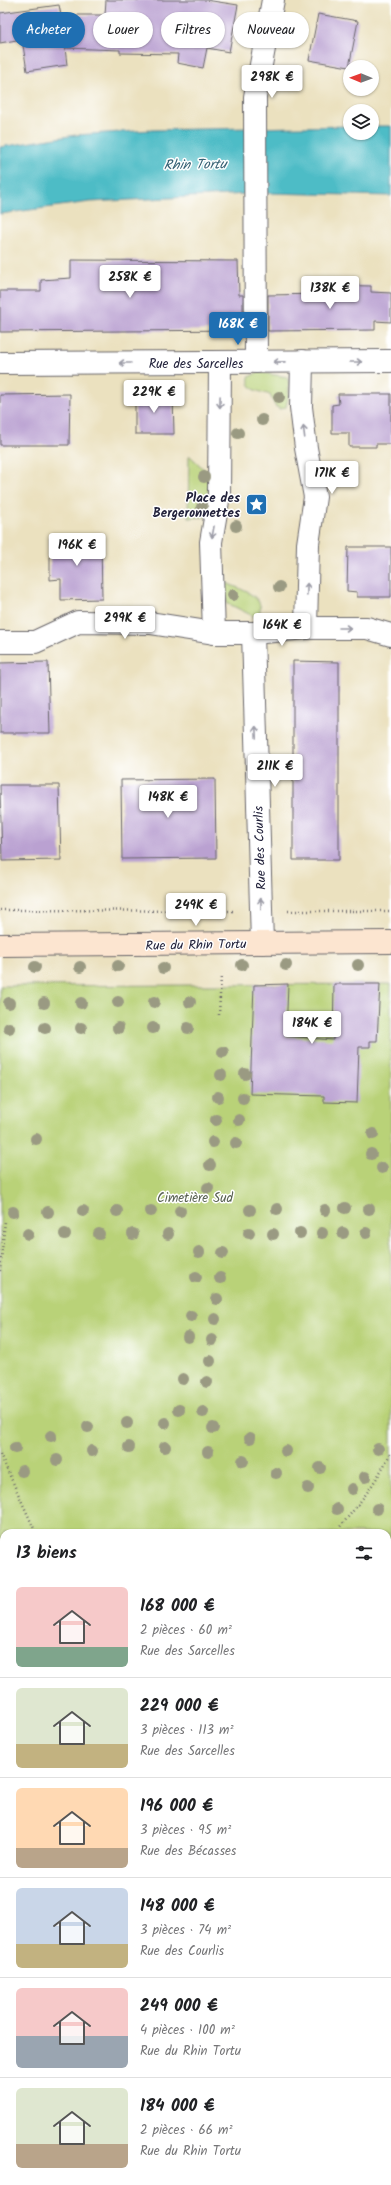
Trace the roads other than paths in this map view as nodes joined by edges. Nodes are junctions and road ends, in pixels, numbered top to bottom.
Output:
1 (273, 0) edge
2 (391, 361) edge
3 (256, 362) junction
4 (302, 362) junction
5 (0, 363) edge
6 (220, 363) junction
7 (306, 628) junction
8 (214, 633) junction
9 (253, 633) junction
10 (391, 635) edge
11 (0, 642) edge
12 (391, 942) edge
13 (262, 943) junction
14 (0, 945) edge

1 - 3 street
4 -> 2 street, Rue des Sarcelles
4 -> 3 street, Rue des Sarcelles
3 - 6 street, Rue des Sarcelles
7 -> 4 street
6 -> 5 street, Rue des Sarcelles
6 -> 8 street
7 - 9 street
7 -> 10 street
8 - 9 street
8 - 11 street
13 -> 9 street, Rue des Courlis
12 - 13 street, Rue du Rhin Tortu
13 - 14 street, Rue du Rhin Tortu

